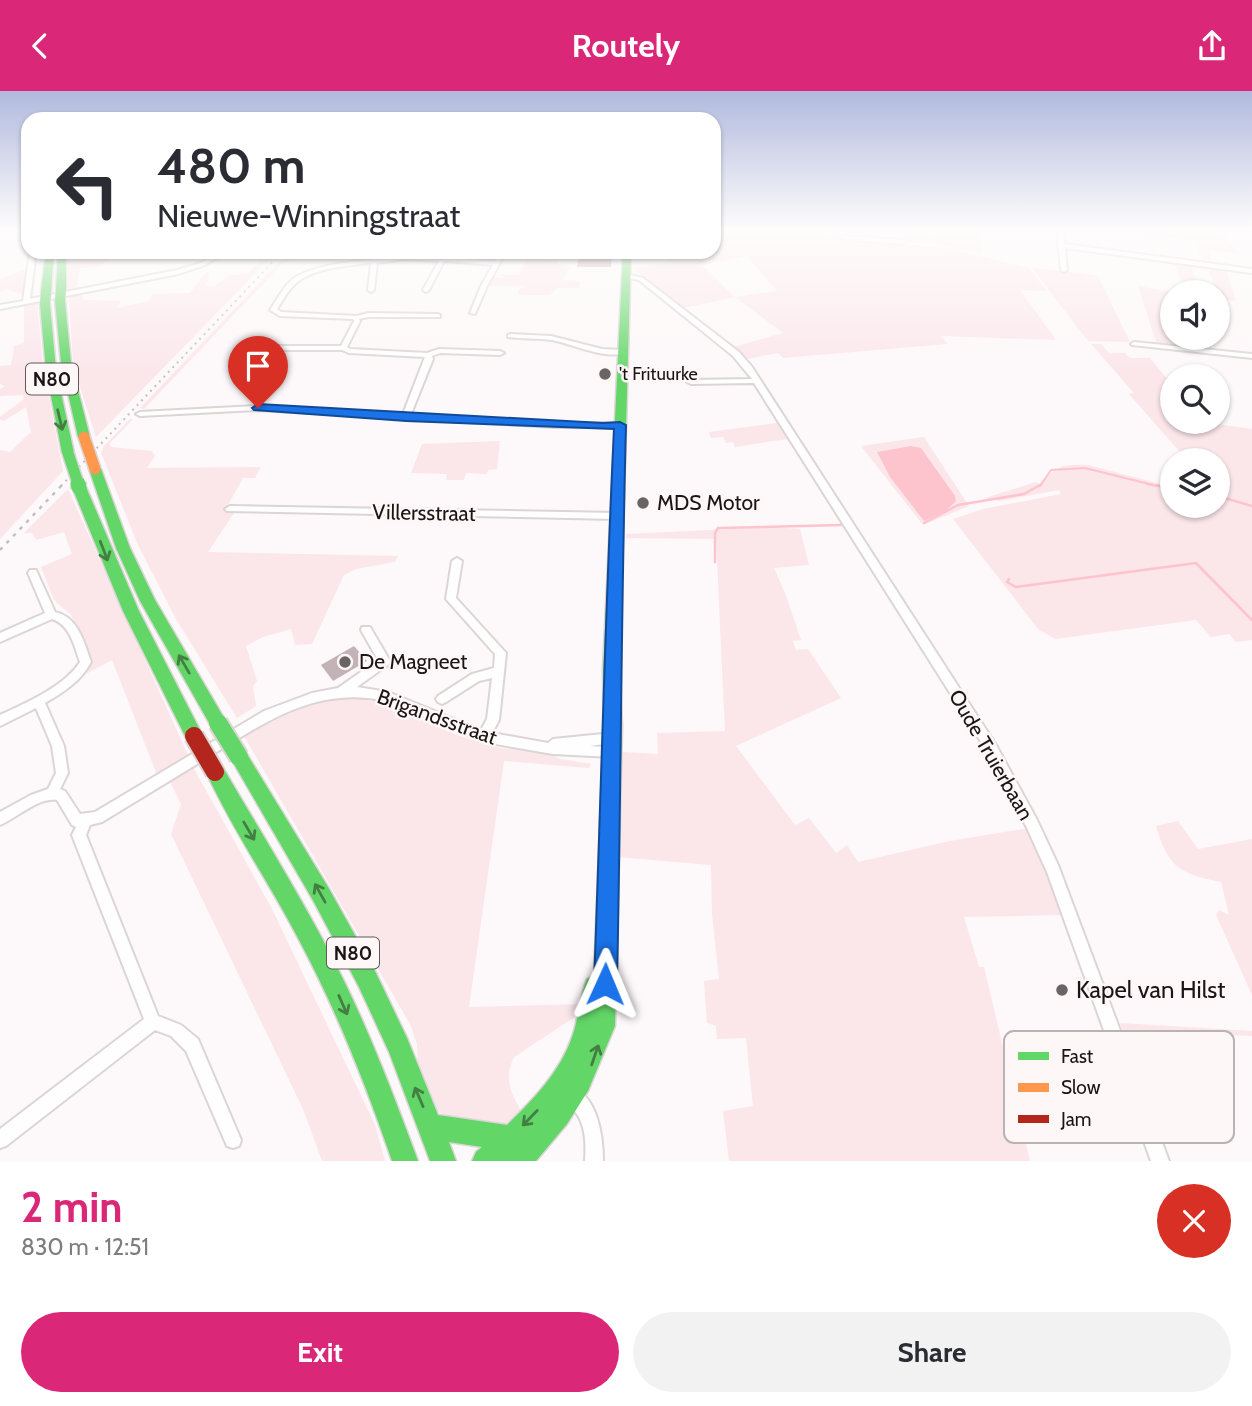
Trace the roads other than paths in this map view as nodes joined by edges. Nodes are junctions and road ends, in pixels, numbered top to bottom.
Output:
1 (28, 280) edge
2 (52, 280) edge
3 (56, 280) edge
4 (138, 280) edge
5 (297, 280) edge
6 (371, 280) edge
7 (429, 280) edge
8 (489, 280) edge
9 (626, 280) edge
10 (642, 280) edge
11 (435, 289) dead end
12 (370, 291) dead end
13 (53, 296) junction
14 (26, 302) junction
15 (0, 307) edge
16 (473, 313) dead end
17 (438, 316) dead end
18 (356, 318) junction
19 (510, 336) dead end
20 (1134, 344) dead end
21 (244, 348) dead end
22 (343, 348) junction
23 (623, 352) junction
24 (500, 353) dead end
25 (428, 355) junction
26 (1252, 356) edge
27 (757, 381) junction
28 (691, 382) dead end
29 (141, 414) dead end
30 (406, 417) junction
31 (620, 429) junction
32 (230, 509) dead end
33 (617, 516) junction
34 (457, 561) dead end
35 (33, 573) dead end
36 (51, 615) junction
37 (366, 629) dead end
38 (0, 638) edge
39 (498, 672) junction
40 (341, 692) junction
41 (442, 699) dead end
42 (39, 702) junction
43 (0, 721) edge
44 (484, 737) junction
45 (608, 745) junction
46 (52, 793) junction
47 (0, 819) edge
48 (85, 821) junction
49 (153, 1022) junction
50 (1112, 1031) edge
51 (562, 1084) junction
52 (575, 1097) junction
53 (431, 1127) junction
54 (511, 1138) junction
55 (233, 1139) dead end
56 (0, 1140) edge
57 (398, 1140) junction
58 (1153, 1143) edge
59 (394, 1161) edge
60 (405, 1161) edge
61 (443, 1161) edge
62 (485, 1161) edge
63 (518, 1161) edge
64 (594, 1161) edge
65 (1160, 1161) edge

1 - 14 street
2 - 13 main road, N80
3 - 13 main road, N80
4 - 14 street
5 - 18 street
6 - 12 street
7 - 11 street
8 - 16 street
9 - 23 main road
10 - 27 street, Oude Truierbaan
53 -> 13 main road, N80, bridge
13 -> 57 main road, N80, bridge
14 - 15 street
17 - 18 street
18 - 22 street
19 - 23 street
20 - 26 street
21 - 22 street
22 - 25 street
23 - 31 main road
24 - 25 street
25 - 30 street
27 - 28 street
27 - 50 street, Oude Truierbaan
29 - 30 street
30 - 31 street
31 - 33 main road
32 - 33 street, Villersstraat
33 - 45 main road
34 - 39 street
35 - 36 street
36 - 38 street
36 - 42 street
37 - 40 street, Brigandsstraat
39 - 41 street
39 - 44 street
40 - 44 street, Brigandsstraat
40 - 48 street, Brigandsstraat
42 - 43 street
42 - 46 street
44 - 45 street, Brigandsstraat
45 - 51 main road
52 -> 45 main road
46 - 47 street
46 - 48 street
48 - 49 street
49 - 55 street
49 - 56 street
51 - 52 street
51 -> 54 main road
52 - 63 main road
52 - 64 street
53 - 54 main road
53 - 61 main road, N80
54 - 62 main road
57 - 59 street
57 - 60 main road, N80
58 - 65 street, Oude Truierbaan

